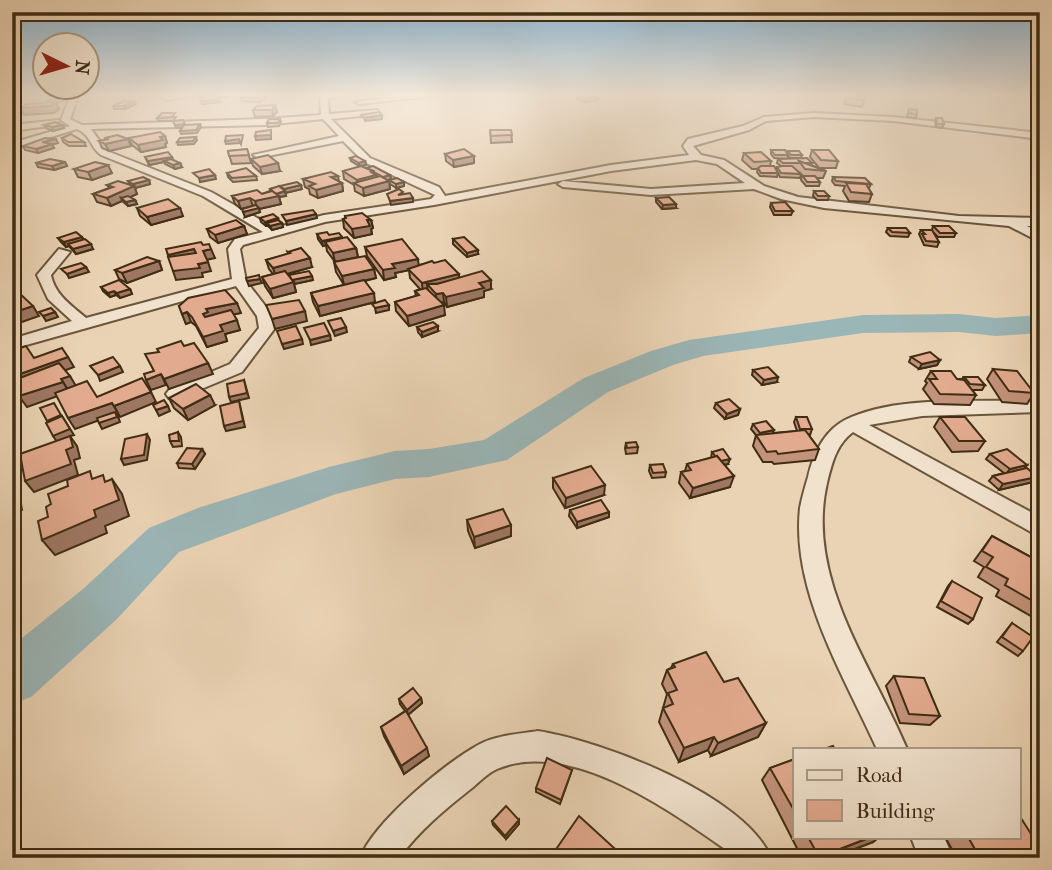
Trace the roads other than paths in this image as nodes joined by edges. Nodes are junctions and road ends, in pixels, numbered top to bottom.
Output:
1 (51, 135) edge
2 (93, 135) edge
3 (342, 135) edge
4 (718, 135) edge
5 (96, 137) junction
6 (142, 137) edge
7 (344, 138) junction
8 (12, 146) edge
9 (258, 155) edge
10 (696, 157) junction
11 (536, 181) junction
12 (754, 186) junction
13 (435, 189) junction
14 (498, 190) junction
15 (434, 202) junction
16 (1040, 222) edge
17 (1012, 223) junction
18 (271, 231) junction
19 (1040, 238) edge
20 (64, 252) dead end
21 (239, 281) junction
22 (84, 324) junction
23 (12, 344) edge
24 (175, 394) edge
25 (1040, 406) edge
26 (853, 424) junction
27 (1040, 528) edge
28 (892, 748) edge
29 (928, 838) edge
30 (377, 858) edge
31 (754, 858) edge
32 (936, 858) edge

1 - 8 street
2 - 5 street
3 - 7 street
4 - 10 street
5 - 6 street
5 - 18 street
7 - 9 street
7 - 13 street
10 - 11 street
10 - 12 street
11 - 12 street
11 - 14 street
12 - 17 street
13 - 14 street
13 - 15 street
14 - 15 street
15 - 18 street
16 - 17 street
17 - 19 street
18 - 21 street
20 - 22 street
21 - 22 street
21 - 24 street
22 - 23 street
25 - 26 street
26 - 27 street
26 - 28 street
29 - 32 street
30 - 31 street

